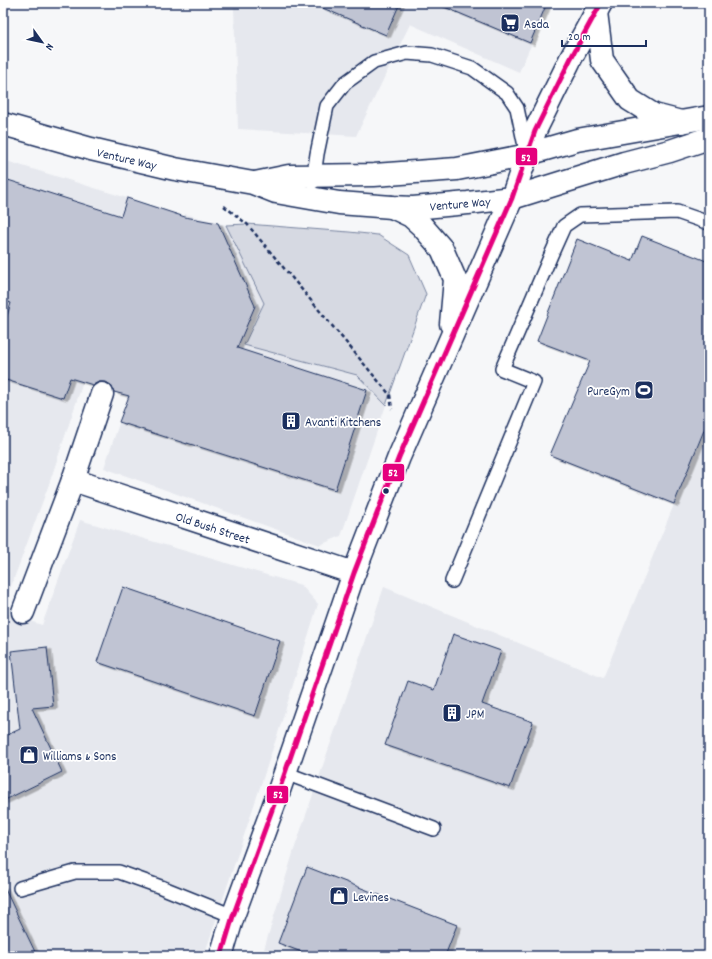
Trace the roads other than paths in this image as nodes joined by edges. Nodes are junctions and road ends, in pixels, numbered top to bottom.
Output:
1 (598, 8) edge
2 (709, 117) edge
3 (682, 122) junction
4 (3, 124) edge
5 (702, 144) edge
6 (527, 155) junction
7 (314, 176) junction
8 (253, 183) junction
9 (312, 198) junction
10 (512, 198) junction
11 (392, 207) junction
12 (709, 224) edge
13 (450, 341) junction
14 (102, 394) dead end
15 (73, 480) junction
16 (354, 573) junction
17 (452, 581) dead end
18 (23, 612) dead end
19 (285, 773) junction
20 (434, 829) dead end
21 (20, 888) dead end
22 (233, 916) junction
23 (221, 956) edge

1 - 3 main road
1 - 6 main road
2 - 3 main road, Venture Way
3 - 6 main road, Venture Way
4 - 8 main road, Venture Way
5 - 10 main road, Venture Way
6 - 7 main road, Venture Way
6 - 7 lane
6 - 10 main road
7 - 8 main road, Venture Way
7 - 9 lane
8 - 9 main road, Venture Way
9 - 11 main road, Venture Way
10 - 11 main road, Venture Way
10 - 13 main road
11 - 13 main road
12 - 17 lane
13 - 16 main road
14 - 15 main road
15 - 16 main road, Old Bush Street
15 - 18 main road
16 - 19 main road
19 - 20 lane
19 - 22 main road
21 - 22 lane
22 - 23 main road

